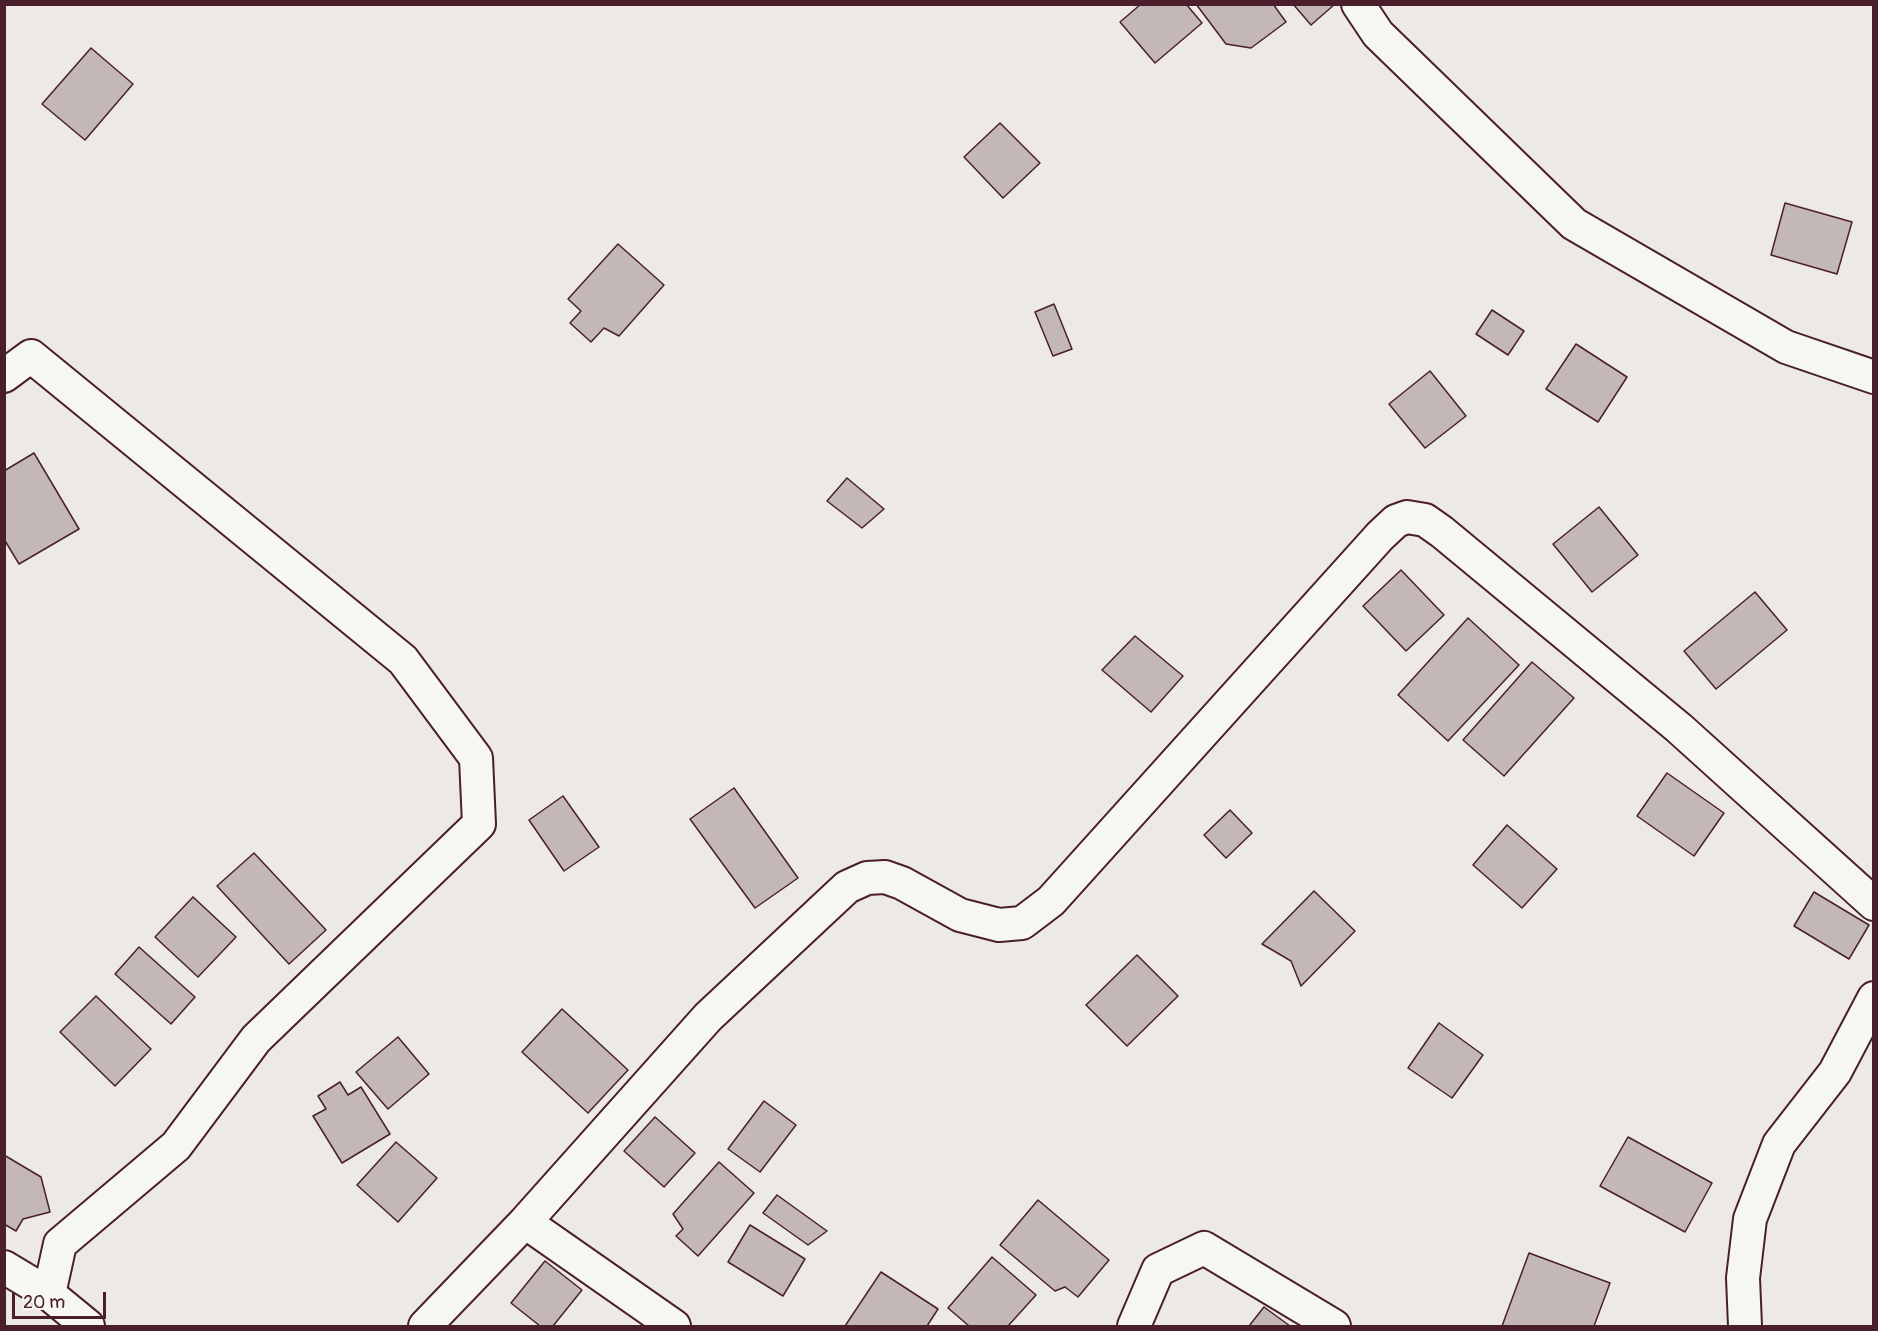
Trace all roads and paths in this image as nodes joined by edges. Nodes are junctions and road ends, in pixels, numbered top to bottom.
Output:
1 (1358, 4) edge
2 (4, 376) edge
3 (1874, 377) edge
4 (1874, 904) edge
5 (1874, 998) edge
6 (525, 1222) junction
7 (4, 1267) edge
8 (50, 1294) junction
9 (88, 1326) edge
10 (425, 1326) edge
11 (674, 1326) edge
12 (1134, 1326) edge
13 (1334, 1326) edge
14 (1745, 1326) edge

1 - 3 street
2 - 8 street
4 - 6 street
5 - 14 street
6 - 10 street
6 - 11 street
7 - 8 street
8 - 9 street
12 - 13 street

